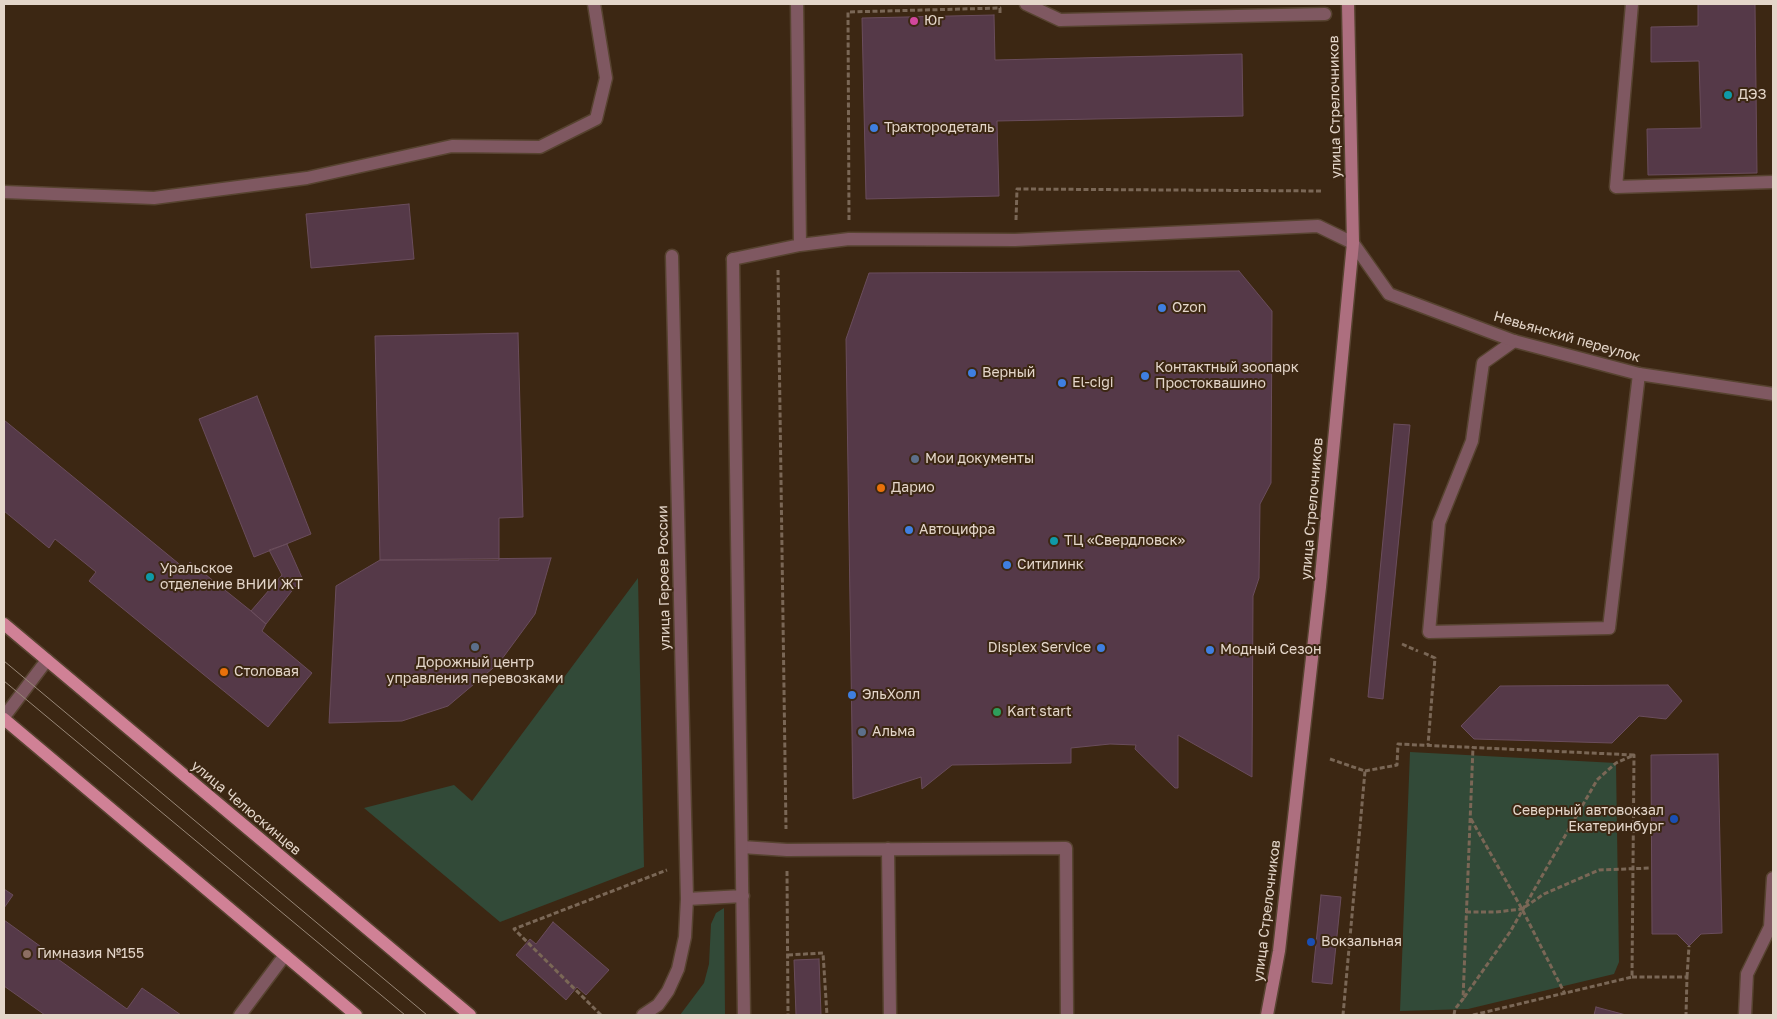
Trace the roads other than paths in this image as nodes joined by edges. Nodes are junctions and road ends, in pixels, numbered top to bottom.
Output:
1 (594, 4) edge
2 (797, 4) edge
3 (1026, 4) edge
4 (1348, 4) edge
5 (1632, 4) edge
6 (1326, 14) dead end
7 (1773, 182) edge
8 (4, 192) edge
9 (1353, 243) junction
10 (800, 245) junction
11 (672, 256) dead end
12 (1514, 340) junction
13 (1639, 374) junction
14 (1773, 394) edge
15 (4, 624) edge
16 (47, 660) junction
17 (4, 718) edge
18 (742, 847) junction
19 (888, 849) junction
20 (1773, 878) edge
21 (743, 896) junction
22 (687, 899) junction
23 (285, 956) junction
24 (240, 1015) edge
25 (356, 1015) edge
26 (470, 1015) edge
27 (643, 1015) edge
28 (744, 1015) edge
29 (890, 1015) edge
30 (1067, 1015) edge
31 (1267, 1015) edge
32 (1745, 1015) edge

1 - 8 street
2 - 10 street
3 - 6 street
4 - 9 main road, улица Стрелочников
5 - 7 street
9 - 10 street
9 - 12 street, Невьянский переулок
9 - 31 main road, улица Стрелочников
10 - 18 street
11 - 22 street, улица Героев России
12 - 13 street, Невьянский переулок
12 - 13 street
13 - 14 street, Невьянский переулок
15 - 16 main road, улица Челюскинцев
16 - 17 street
16 - 26 main road, улица Челюскинцев
17 - 23 main road
18 - 19 street
18 - 21 street
19 - 29 street
19 - 30 street
20 - 32 street
21 - 22 street
21 - 28 street
22 - 27 street, улица Героев России
23 - 24 street
23 - 25 main road

